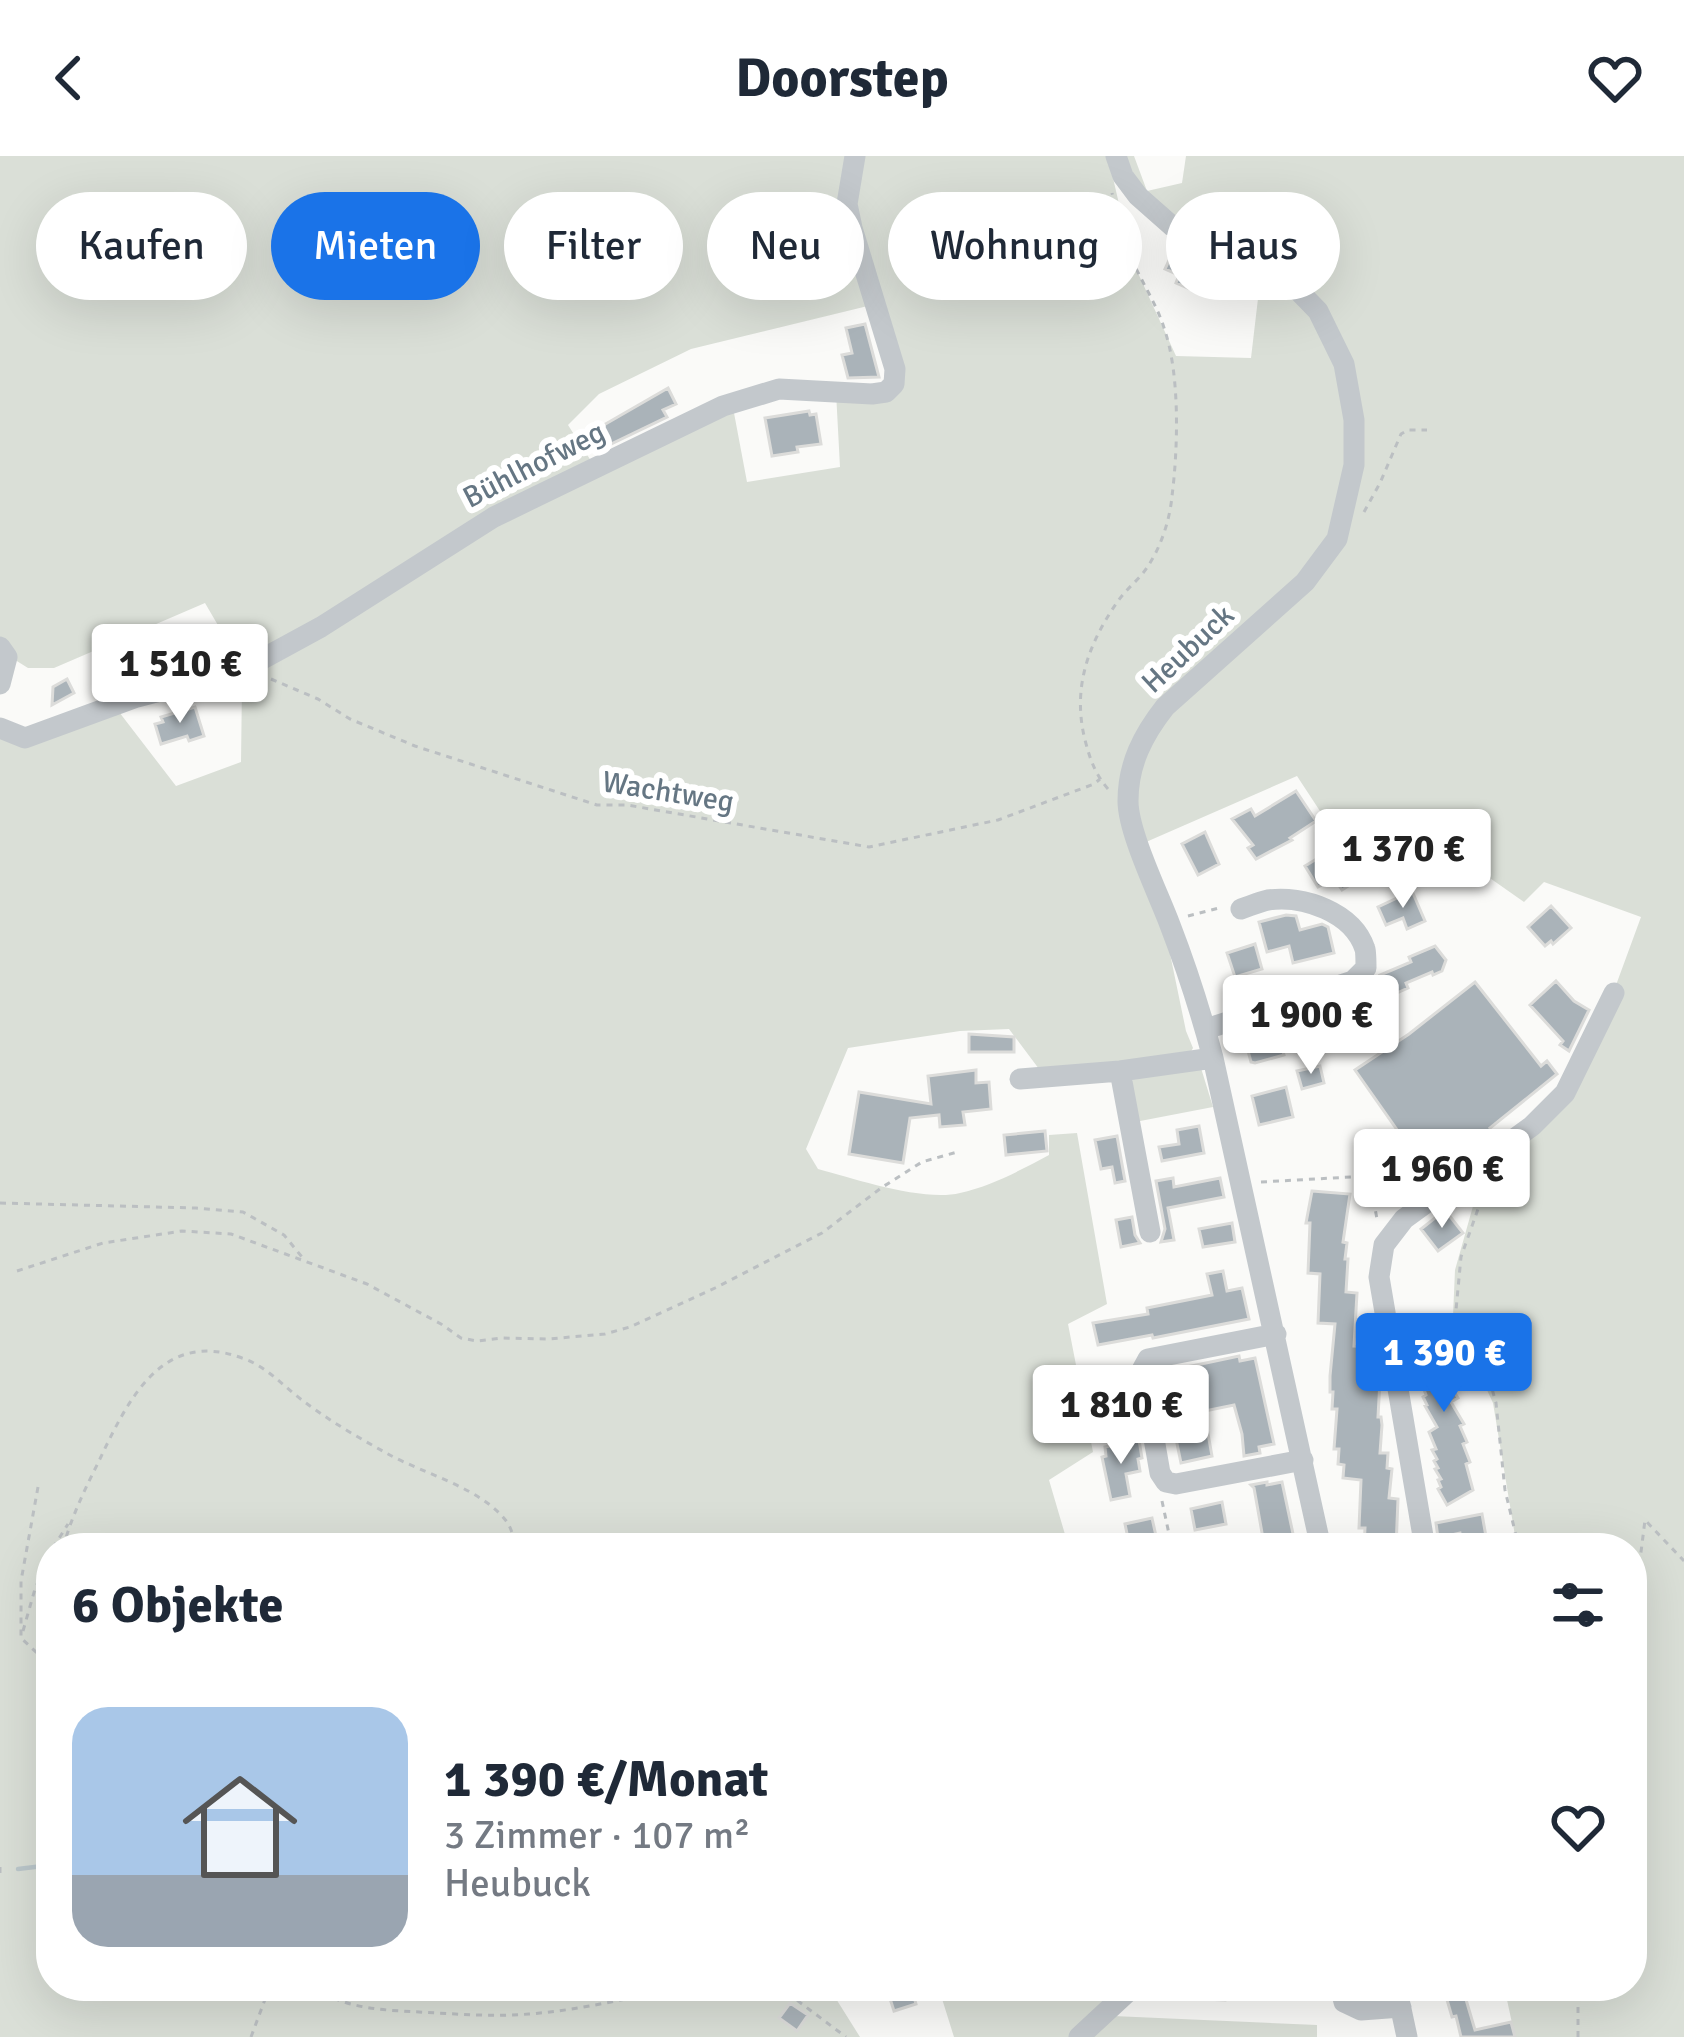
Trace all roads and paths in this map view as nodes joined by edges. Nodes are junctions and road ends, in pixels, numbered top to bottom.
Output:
1 (855, 156) edge
2 (1116, 156) edge
3 (1109, 182) dead end
4 (1427, 430) dead end
5 (1362, 515) dead end
6 (0, 646) edge
7 (244, 668) junction
8 (0, 683) edge
9 (0, 728) edge
10 (1100, 779) junction
11 (1127, 804) junction
12 (1241, 909) joint
13 (1169, 921) junction
14 (1614, 993) dead end
15 (1206, 1029) junction
16 (1214, 1058) junction
17 (1120, 1071) junction
18 (1020, 1079) dead end
19 (957, 1152) dead end
20 (1468, 1174) junction
21 (1242, 1183) junction
22 (0, 1203) edge
23 (1150, 1232) dead end
24 (1391, 1234) junction
25 (303, 1258) junction
26 (17, 1271) dead end
27 (1276, 1334) junction
28 (1304, 1460) junction
29 (1166, 1482) junction
30 (38, 1487) dead end
31 (70, 1520) junction
32 (62, 1533) edge
33 (67, 1533) edge
34 (512, 1533) edge
35 (1169, 1533) edge
36 (1318, 1533) edge
37 (1422, 1533) edge
38 (1515, 1533) edge
39 (1643, 1533) edge
40 (1684, 1561) edge
41 (36, 1587) edge
42 (21, 1638) junction
43 (36, 1652) edge
44 (0, 1867) edge
45 (0, 1877) edge
46 (264, 2001) edge
47 (343, 2001) edge
48 (606, 2001) edge
49 (798, 2001) edge
50 (1118, 2001) edge
51 (1344, 2001) edge
52 (1387, 2001) edge
53 (1399, 2001) edge
54 (1578, 2001) edge
55 (251, 2037) edge
56 (846, 2037) edge
57 (1079, 2037) edge
58 (1407, 2037) edge
59 (1578, 2037) edge

1 - 7 street, Bühlhofweg
2 - 11 street, Heubuck
3 - 10 path
4 - 5 path
6 - 8 street
7 - 9 street, Bühlhofweg
7 - 10 path, Wachtweg
10 - 11 path
11 - 13 street, Heubuck
12 - 13 path
12 - 15 street
13 - 15 street, Heubuck
14 - 20 street
15 - 16 street, Heubuck
16 - 17 street
16 - 21 street, Heubuck
17 - 18 street
17 - 23 street
19 - 25 path
20 - 24 street
20 - 38 path
21 - 24 path
21 - 27 street, Heubuck
22 - 25 path
24 - 37 street
25 - 26 path
27 - 28 street, Heubuck
27 - 29 street
28 - 29 street
28 - 36 street, Heubuck
29 - 35 path
30 - 42 path
31 - 32 path
31 - 33 path
31 - 34 path
39 - 40 path
41 - 42 path
42 - 43 path
44 - 45 path
46 - 55 path
47 - 48 path
49 - 56 path
50 - 57 street
51 - 52 street
53 - 58 street
54 - 59 path

